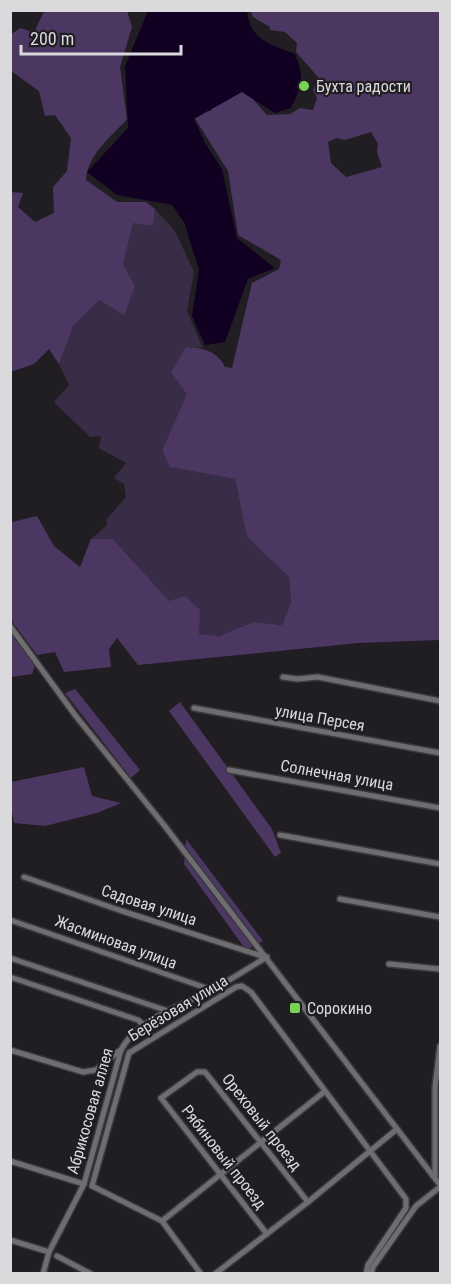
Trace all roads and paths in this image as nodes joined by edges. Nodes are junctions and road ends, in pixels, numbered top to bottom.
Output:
1 (10, 626) edge
2 (283, 677) dead end
3 (441, 701) edge
4 (194, 708) dead end
5 (441, 753) edge
6 (229, 770) dead end
7 (441, 808) edge
8 (280, 835) dead end
9 (441, 864) edge
10 (24, 877) dead end
11 (340, 899) dead end
12 (441, 917) edge
13 (10, 920) edge
14 (267, 957) junction
15 (10, 958) edge
16 (389, 964) dead end
17 (441, 969) edge
18 (10, 977) edge
19 (212, 990) junction
20 (168, 1011) junction
21 (145, 1026) junction
22 (441, 1046) edge
23 (10, 1050) edge
24 (121, 1050) junction
25 (438, 1087) edge
26 (324, 1092) junction
27 (160, 1098) joint
28 (441, 1125) edge
29 (397, 1129) junction
30 (435, 1130) junction
31 (262, 1143) junction
32 (370, 1151) junction
33 (10, 1161) edge
34 (221, 1175) junction
35 (435, 1179) junction
36 (84, 1184) junction
37 (441, 1186) edge
38 (308, 1202) junction
39 (162, 1221) junction
40 (267, 1234) junction
41 (10, 1240) edge
42 (49, 1252) junction
43 (57, 1256) dead end
44 (43, 1274) edge
45 (91, 1274) edge
46 (201, 1274) edge
47 (215, 1274) edge
48 (366, 1274) edge
49 (371, 1274) edge

1 - 14 street
2 - 3 street
4 - 5 street, улица Персея
6 - 7 street, Солнечная улица
8 - 9 street
10 - 14 street, Садовая улица
11 - 12 street
13 - 19 street, Жасминовая улица
14 - 19 street, Абрикосовая аллея
14 - 29 street
15 - 20 street
16 - 17 street
18 - 21 street
19 - 20 street, Абрикосовая аллея
20 - 21 street, Абрикосовая аллея
21 - 24 street, Абрикосовая аллея
22 - 25 street
23 - 24 street
24 - 36 street, Абрикосовая аллея
25 - 30 street
26 - 31 street
26 - 32 street, Берёзовая улица
26 - 39 street, Берёзовая улица
27 - 31 street, Ореховый проезд
27 - 34 street, Рябиновый проезд
28 - 30 street
29 - 32 street
29 - 35 street
30 - 35 street
31 - 34 street
31 - 38 street, Ореховый проезд
32 - 38 street
32 - 48 street, Берёзовая улица
33 - 36 street
34 - 39 street
34 - 40 street, Рябиновый проезд
35 - 37 street
36 - 42 street, Абрикосовая аллея
37 - 49 street
38 - 40 street
39 - 46 street
40 - 47 street
41 - 42 street
42 - 44 street, Абрикосовая аллея
43 - 45 street

